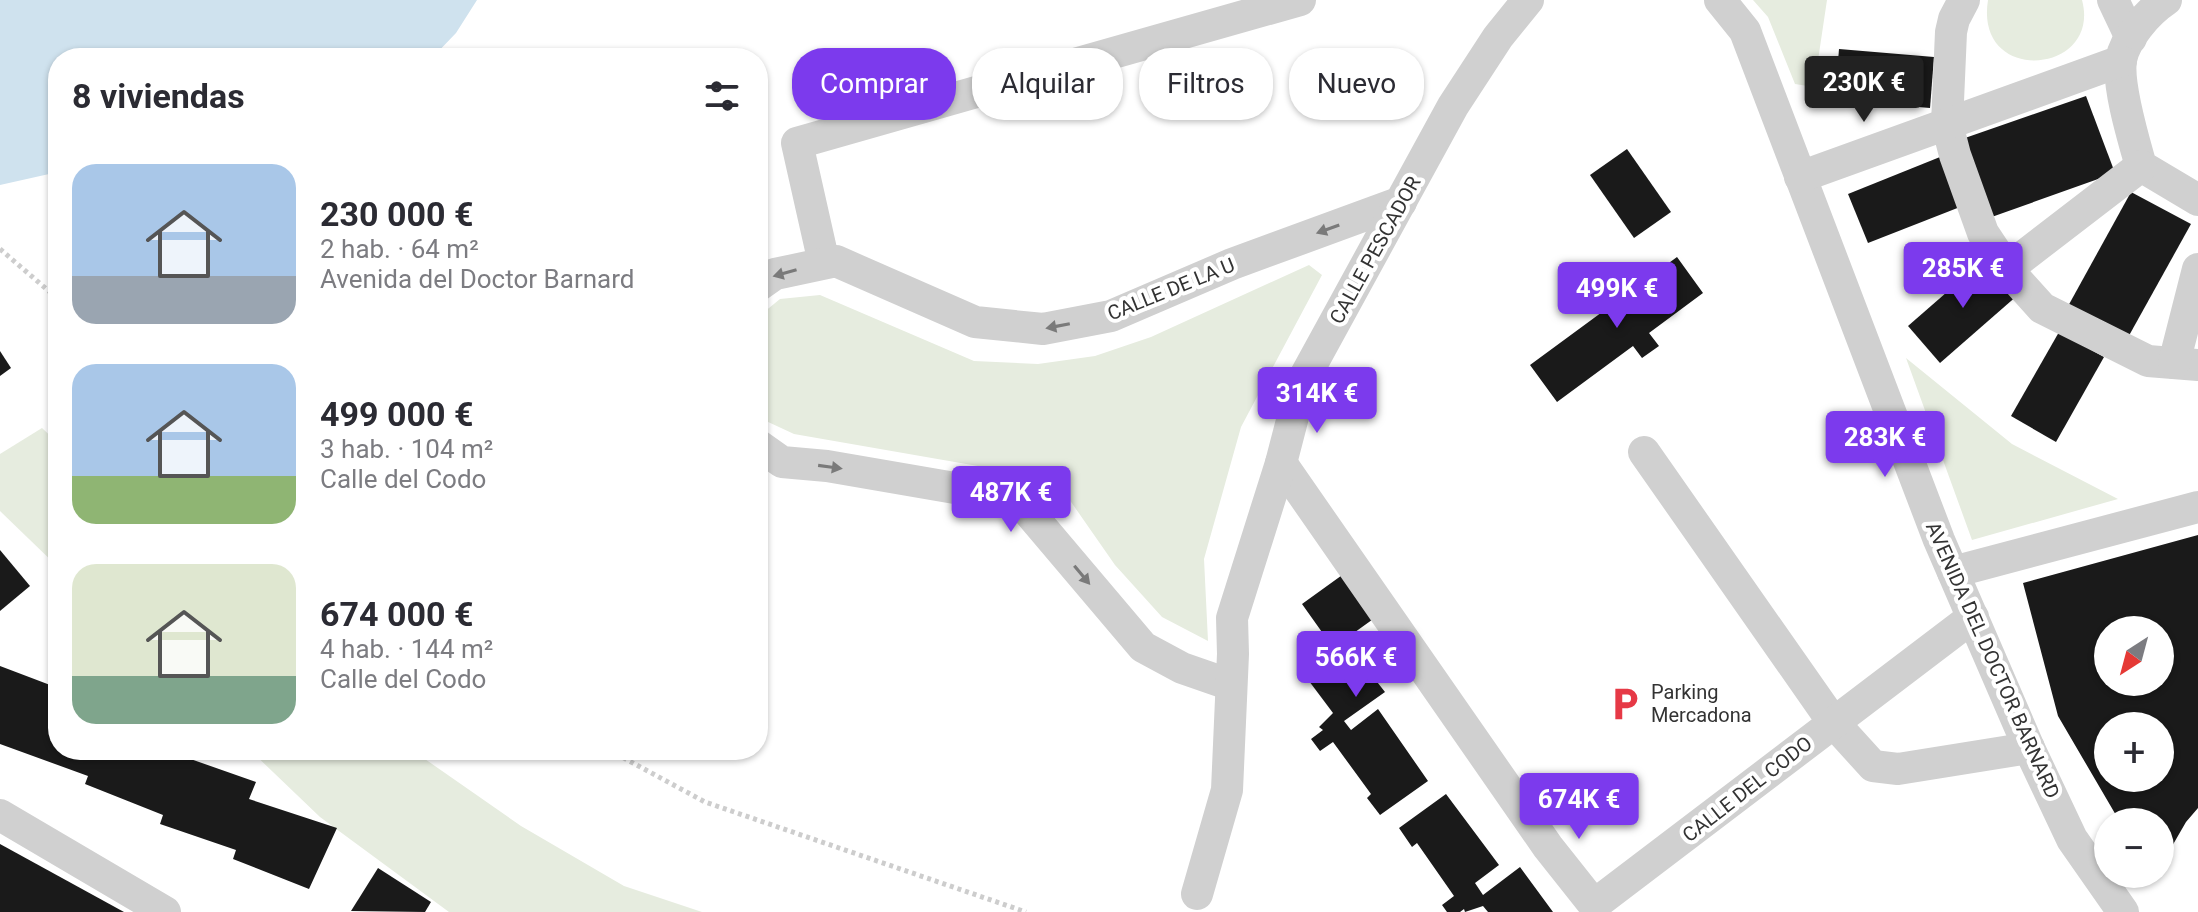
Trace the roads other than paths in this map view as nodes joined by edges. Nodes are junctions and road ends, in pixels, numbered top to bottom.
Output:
1 (1300, 0) edge
2 (1528, 0) edge
3 (1720, 0) edge
4 (1964, 0) edge
5 (2113, 0) edge
6 (2166, 0) edge
7 (2126, 49) junction
8 (1947, 124) junction
9 (2141, 166) junction
10 (1800, 177) junction
11 (2198, 200) edge
12 (1401, 202) junction
13 (824, 263) junction
14 (2007, 269) junction
15 (2198, 269) edge
16 (768, 279) edge
17 (2186, 364) edge
18 (768, 452) edge
19 (1644, 452) dead end
20 (1281, 463) junction
21 (2198, 507) edge
22 (1953, 572) junction
23 (1973, 617) junction
24 (1231, 685) junction
25 (1833, 722) junction
26 (2029, 748) junction
27 (0, 815) edge
28 (1197, 894) dead end
29 (165, 912) edge
30 (2123, 912) edge

1 - 13 street
2 - 12 street, CALLE PESCADOR
3 - 10 street, AVENIDA DEL DOCTOR BARNARD
4 - 8 street
5 - 7 street
6 - 7 street
7 - 8 street
7 - 9 street
8 - 10 street
8 - 14 street
9 - 11 street
9 - 14 street
10 - 22 street, AVENIDA DEL DOCTOR BARNARD
12 -> 13 street, CALLE DE LA U
12 - 20 street, CALLE PESCADOR
13 -> 16 street, CALLE DE LA U
14 - 17 street
15 - 17 street
18 -> 24 street
19 - 25 street
20 - 24 street, CALLE PESCADOR
20 - 25 street, CALLE DEL CODO
21 - 22 street
22 - 23 street, AVENIDA DEL DOCTOR BARNARD
23 - 25 street, CALLE DEL CODO
23 - 26 street, AVENIDA DEL DOCTOR BARNARD
24 - 28 street, CALLE PESCADOR
25 - 26 street
26 - 30 street, AVENIDA DEL DOCTOR BARNARD
27 - 29 street

